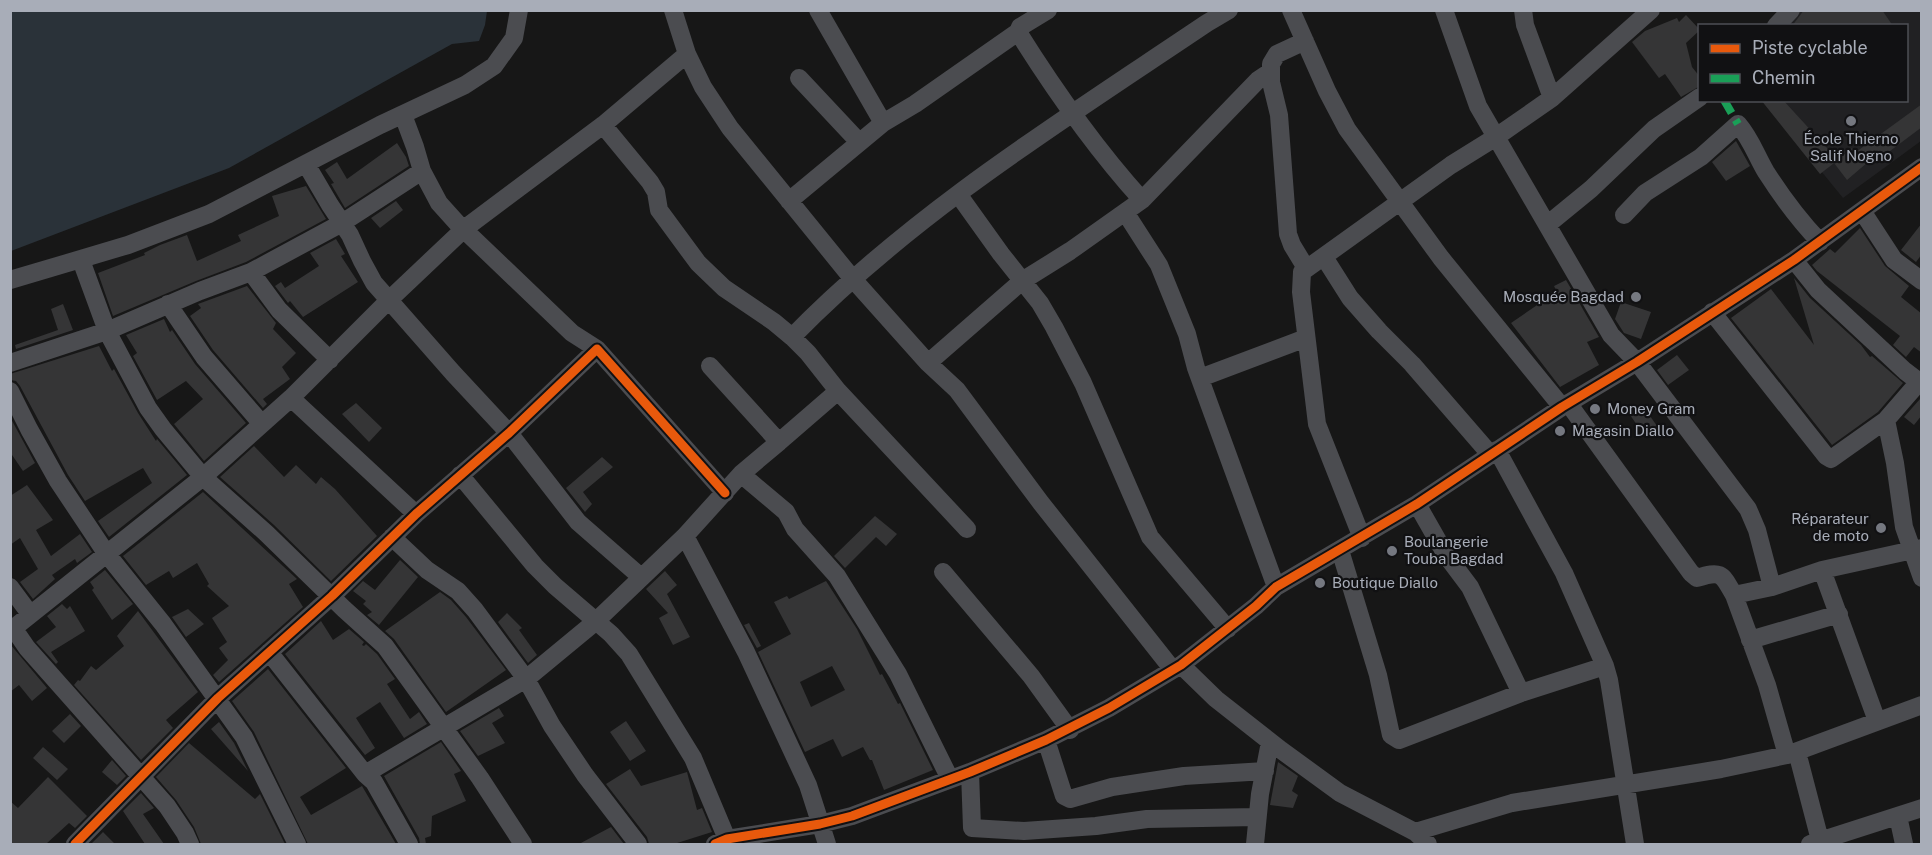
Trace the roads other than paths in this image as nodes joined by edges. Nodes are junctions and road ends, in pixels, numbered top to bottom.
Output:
1 (519, 10) edge
2 (673, 10) edge
3 (818, 10) edge
4 (1048, 10) edge
5 (1229, 10) edge
6 (1291, 10) edge
7 (1444, 10) edge
8 (1523, 10) edge
9 (1791, 10) edge
10 (1646, 13) edge
11 (1778, 24) edge
12 (1018, 32) junction
13 (1305, 41) junction
14 (687, 54) junction
15 (1270, 72) junction
16 (799, 78) dead end
17 (1552, 98) junction
18 (1698, 98) edge
19 (1072, 114) junction
20 (403, 115) junction
21 (883, 123) junction
22 (603, 125) junction
23 (1496, 137) junction
24 (859, 142) junction
25 (306, 164) junction
26 (422, 171) junction
27 (1918, 175) edge
28 (958, 194) junction
29 (1142, 200) junction
30 (789, 201) junction
31 (1401, 201) junction
32 (1862, 211) junction
33 (1125, 212) junction
34 (1624, 214) dead end
35 (342, 223) junction
36 (1547, 225) junction
37 (464, 229) junction
38 (1820, 242) junction
39 (1324, 257) junction
40 (81, 260) junction
41 (1794, 260) junction
42 (1306, 268) junction
43 (251, 272) junction
44 (852, 278) junction
45 (10, 280) edge
46 (1022, 281) junction
47 (1922, 281) edge
48 (389, 300) junction
49 (168, 304) junction
50 (1712, 312) junction
51 (107, 331) junction
52 (792, 337) junction
53 (1306, 339) junction
54 (597, 349) junction
55 (330, 360) junction
56 (1637, 362) junction
57 (10, 363) edge
58 (928, 363) junction
59 (710, 366) dead end
60 (1200, 378) junction
61 (1920, 383) edge
62 (10, 391) edge
63 (838, 391) junction
64 (291, 398) junction
65 (1565, 405) junction
66 (1886, 420) junction
67 (262, 424) junction
68 (509, 433) junction
69 (778, 442) junction
70 (1494, 452) junction
71 (741, 474) junction
72 (460, 475) junction
73 (202, 477) junction
74 (725, 493) junction
75 (1417, 504) junction
76 (416, 514) junction
77 (967, 529) dead end
78 (685, 536) junction
79 (392, 537) junction
80 (1362, 538) junction
81 (1916, 549) edge
82 (1340, 550) junction
83 (106, 553) junction
84 (1822, 570) junction
85 (943, 572) dead end
86 (642, 577) junction
87 (1922, 578) edge
88 (10, 587) edge
89 (1276, 587) junction
90 (1772, 587) junction
91 (1734, 595) junction
92 (332, 596) junction
93 (30, 614) junction
94 (1839, 614) junction
95 (595, 622) junction
96 (1228, 629) junction
97 (12, 630) edge
98 (1750, 640) junction
99 (269, 652) junction
100 (1605, 666) junction
101 (1177, 668) junction
102 (526, 679) junction
103 (1521, 693) junction
104 (218, 698) junction
105 (1922, 705) edge
106 (1877, 721) junction
107 (445, 728) junction
108 (1070, 730) junction
109 (1046, 740) junction
110 (1270, 741) junction
111 (1792, 753) junction
112 (1265, 771) junction
113 (970, 772) junction
114 (364, 774) junction
115 (141, 776) junction
116 (950, 779) junction
117 (1625, 784) junction
118 (1922, 808) edge
119 (1898, 816) junction
120 (1257, 817) junction
121 (820, 824) junction
122 (970, 836) edge
123 (1422, 838) edge
124 (721, 842) edge
125 (75, 844) edge
126 (190, 844) edge
127 (297, 844) edge
128 (409, 844) edge
129 (523, 844) edge
130 (638, 844) edge
131 (827, 844) edge
132 (1255, 844) edge
133 (1635, 844) edge
134 (1818, 844) edge
135 (1904, 844) edge

1 - 20 street
2 - 14 street
3 - 21 street
4 - 12 street
5 - 19 street
6 - 13 street
7 - 23 street
8 - 17 street
9 - 11 street
10 - 17 street
12 - 19 street
12 - 21 street
13 - 15 street
13 - 31 street
14 - 22 street
14 - 30 street
15 - 29 street
15 - 42 street
16 - 24 street
17 - 23 street
18 - 36 street
19 - 28 street
19 - 29 street
20 - 25 street
20 - 26 street
21 - 24 street
22 - 37 street
22 - 52 street
23 - 31 street
23 - 36 street
24 - 30 street
25 - 35 street
25 - 40 street
26 - 35 street
26 - 37 street
27 - 32 street
28 - 44 street
28 - 46 street
29 - 33 street
30 - 44 street
31 - 39 street
31 - 65 street
32 - 38 street
32 - 47 street
33 - 46 street
33 - 60 street
34 - 38 street
35 - 43 street
35 - 48 street
36 - 56 street
37 - 48 street
37 - 54 street
38 - 41 street
39 - 42 street
39 - 70 street
40 - 45 street
40 - 51 street
41 - 50 street
41 - 61 street
42 - 53 street
43 - 49 street
43 - 55 street
44 - 52 street
44 - 58 street
46 - 58 street
46 - 96 street
48 - 55 street
48 - 68 street
49 - 51 street
49 - 67 street
50 - 56 street
50 - 66 street
51 - 57 street
51 - 73 street
52 - 63 street
53 - 60 street
53 - 80 street
54 - 68 street
54 - 74 street
55 - 64 street
56 - 65 street
56 - 90 street
58 - 101 street
59 - 69 street
60 - 89 street
61 - 66 street
62 - 83 street
63 - 69 street
63 - 77 street
64 - 67 street
64 - 76 street
65 - 70 street
65 - 91 street
66 - 81 street
67 - 73 street
68 - 72 street
68 - 86 street
69 - 71 street
70 - 75 street
70 - 100 street
71 - 74 street
71 - 116 street
72 - 76 street
72 - 95 street
73 - 83 street
73 - 92 street
74 - 78 street
75 - 80 street
75 - 103 street
76 - 79 street
78 - 86 street
78 - 121 street
79 - 92 street
79 - 102 street
80 - 82 street
81 - 84 street
81 - 87 street
82 - 89 street
82 - 103 street
83 - 93 street
83 - 104 street
84 - 90 street
84 - 94 street
85 - 108 street
86 - 95 street
88 - 93 street
89 - 96 street
90 - 91 street
91 - 98 street
92 - 99 street
92 - 107 street
93 - 97 street
94 - 98 street
94 - 106 street
95 - 102 street
95 - 124 street
96 - 101 street
97 - 115 street
98 - 111 street
99 - 104 street
99 - 114 street
100 - 103 street
100 - 117 street
101 - 108 street
101 - 110 street
102 - 107 street
102 - 130 street
104 - 115 street
104 - 127 street
105 - 106 street
106 - 111 street
107 - 114 street
107 - 129 street
108 - 109 street
109 - 112 street
109 - 113 street
110 - 112 street
110 - 123 street
111 - 117 street
111 - 134 street
112 - 120 street
113 - 116 street
113 - 122 street
114 - 128 street
115 - 125 street
115 - 126 street
116 - 121 street
117 - 123 street
117 - 133 street
118 - 119 street
119 - 134 street
119 - 135 street
120 - 122 street
120 - 132 street
121 - 124 street
121 - 131 street

